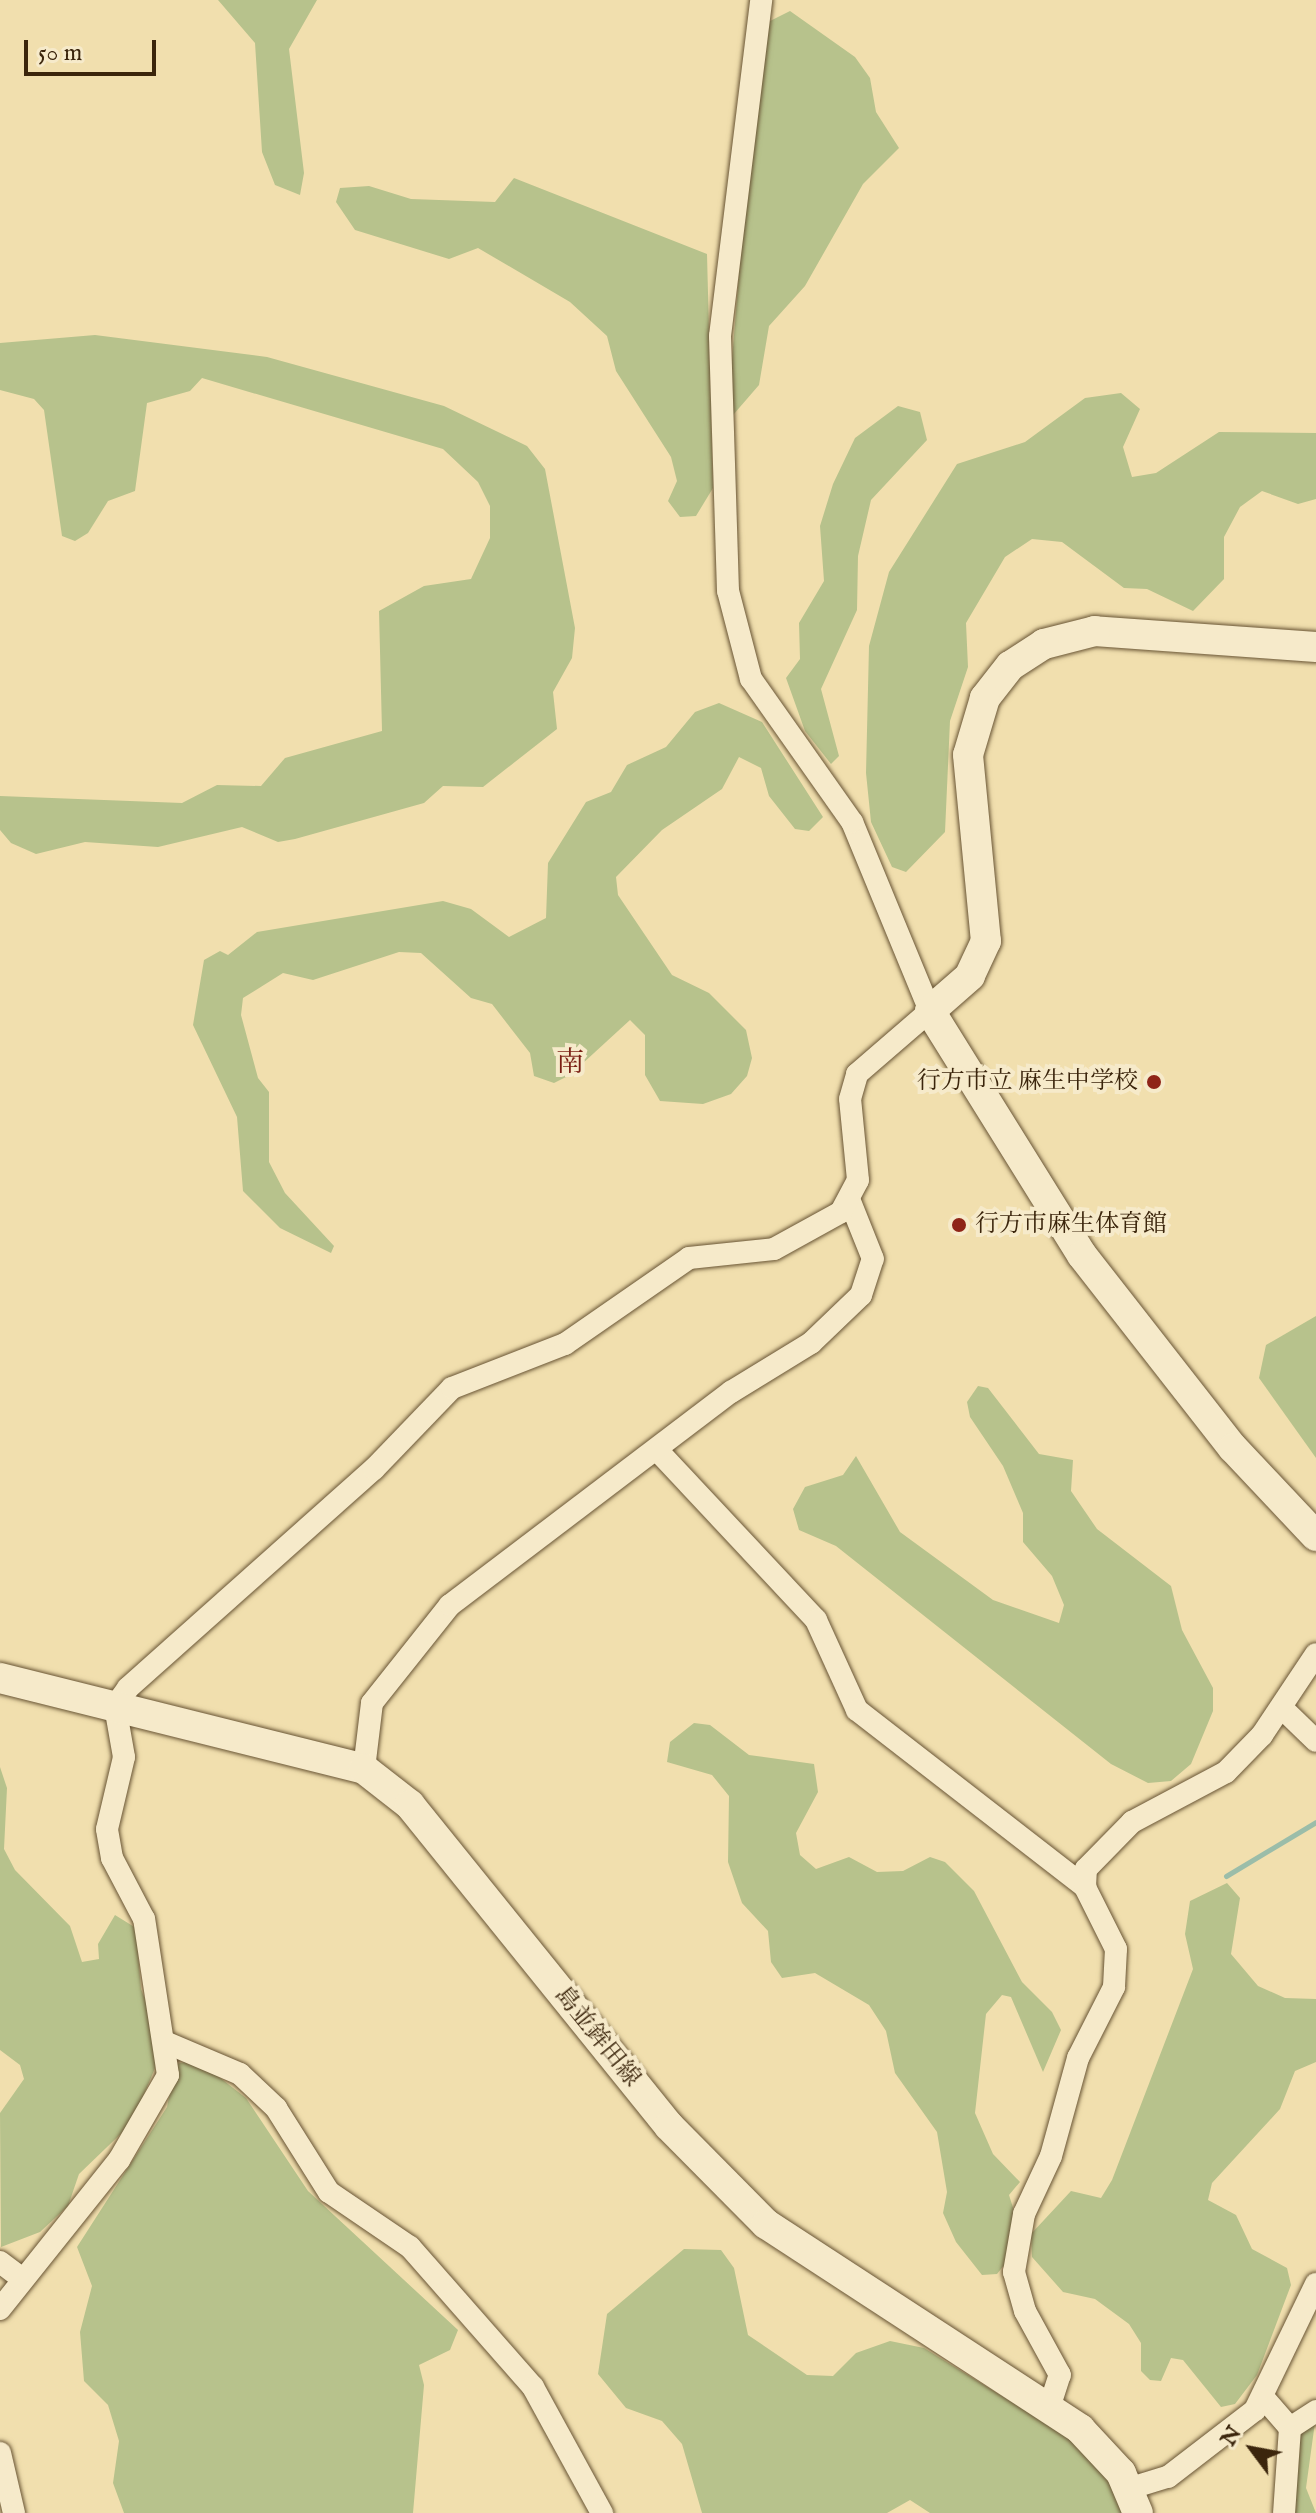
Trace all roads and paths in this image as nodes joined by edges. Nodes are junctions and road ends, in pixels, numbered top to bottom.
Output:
1 (761, 0) edge
2 (1316, 647) edge
3 (930, 1011) junction
4 (849, 1199) junction
5 (658, 1451) junction
6 (1316, 1536) edge
7 (1316, 1654) edge
8 (0, 1678) edge
9 (115, 1706) junction
10 (1282, 1708) junction
11 (1316, 1741) edge
12 (364, 1769) junction
13 (1085, 1887) junction
14 (165, 2042) junction
15 (0, 2262) edge
16 (20, 2277) junction
17 (1316, 2284) edge
18 (0, 2309) edge
19 (1263, 2397) junction
20 (1049, 2408) junction
21 (1316, 2411) edge
22 (1290, 2428) junction
23 (0, 2453) edge
24 (1134, 2501) edge
25 (14, 2513) edge
26 (602, 2513) edge
27 (1284, 2513) edge

1 - 3 street
2 - 3 main road
3 - 4 street
3 - 6 main road
4 - 5 street
4 - 9 street
5 - 12 street
5 - 13 street
7 - 10 street
8 - 9 main road, 島並鉾田線
9 - 12 main road, 島並鉾田線
9 - 14 street
10 - 11 street
10 - 13 street
12 - 20 main road, 島並鉾田線
13 - 20 street
14 - 16 street
14 - 26 street
15 - 16 street
16 - 18 street
17 - 19 street
19 - 22 street
19 - 24 street
20 - 24 main road, 島並鉾田線
21 - 22 street
22 - 27 street
23 - 25 street

